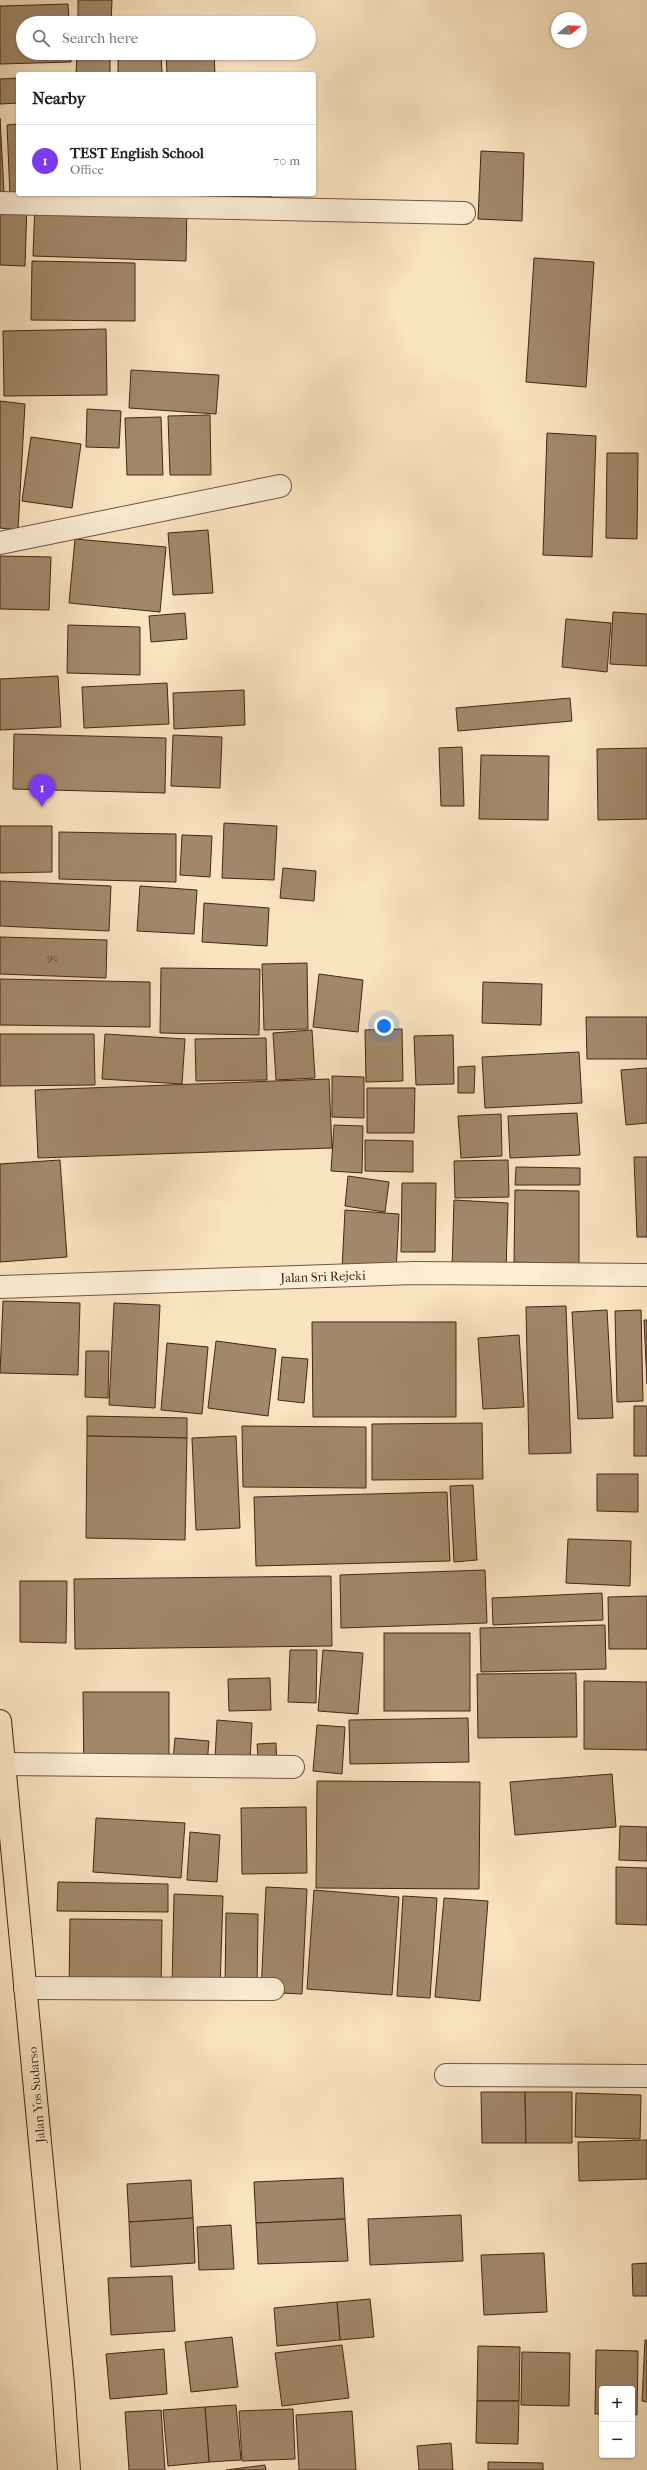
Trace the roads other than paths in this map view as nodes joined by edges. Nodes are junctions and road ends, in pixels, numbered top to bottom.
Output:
1 (0, 203) edge
2 (464, 212) dead end
3 (280, 486) dead end
4 (0, 543) edge
5 (647, 1275) edge
6 (0, 1287) edge
7 (0, 1721) edge
8 (5, 1764) junction
9 (293, 1767) dead end
10 (25, 1988) junction
11 (273, 1989) dead end
12 (446, 2075) dead end
13 (647, 2076) edge
14 (69, 2470) edge

1 - 2 street
3 - 4 street
5 - 6 street, Jalan Sri Rejeki
7 - 8 main road, Jalan Yos Sudarso
8 - 9 street
8 - 10 main road, Jalan Yos Sudarso
10 - 11 street
10 - 14 main road, Jalan Yos Sudarso
12 - 13 street

